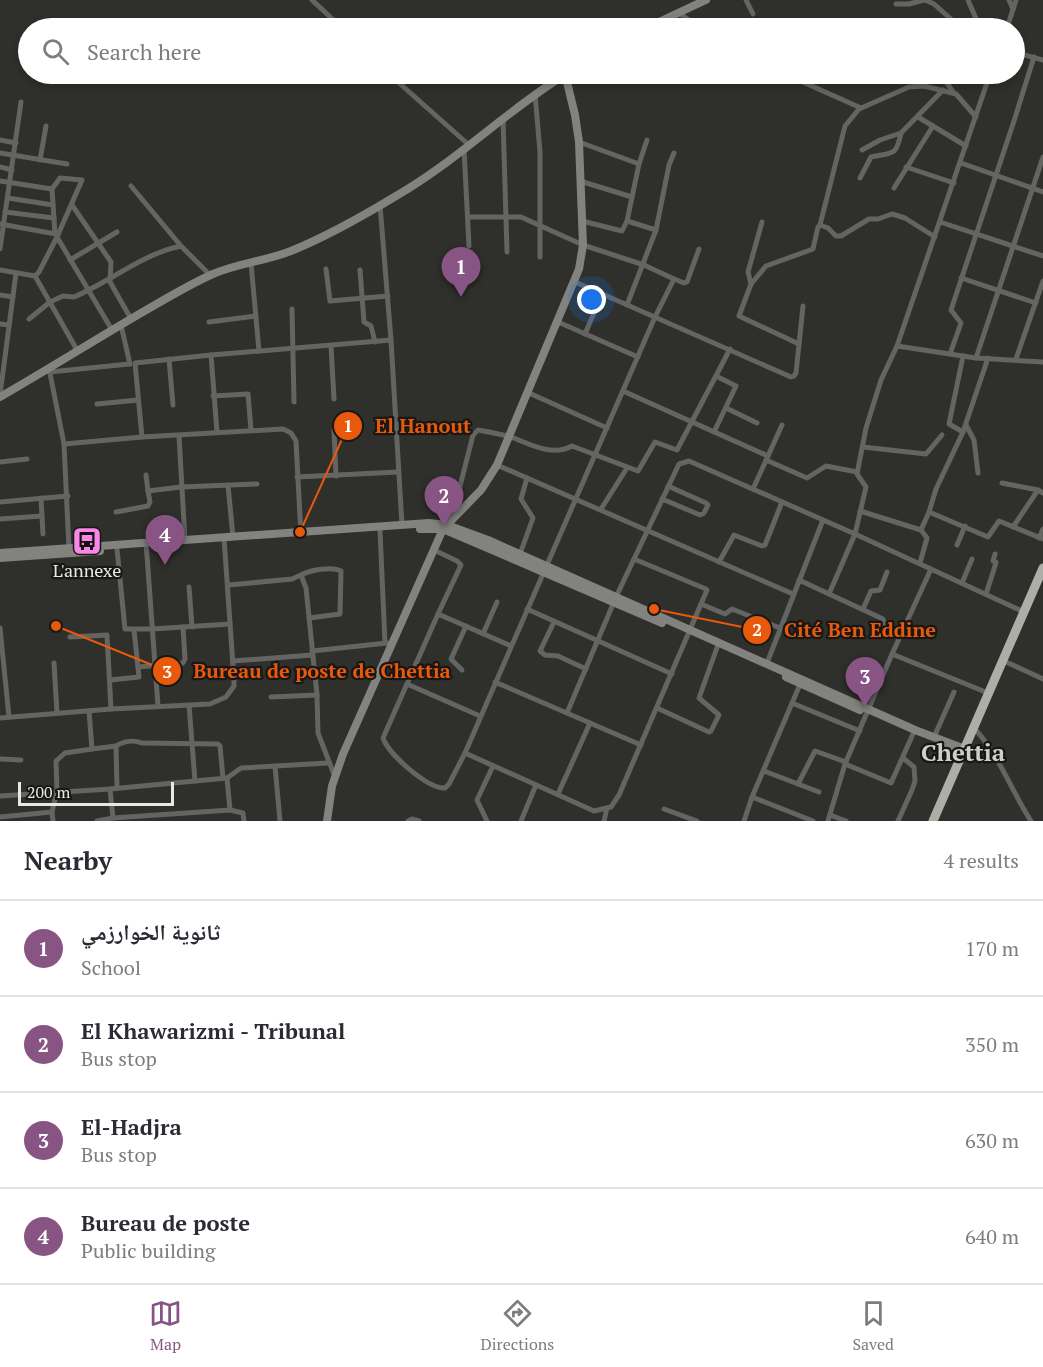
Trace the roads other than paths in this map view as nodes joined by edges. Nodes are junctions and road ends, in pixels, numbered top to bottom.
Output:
1 (312, 0) edge
2 (706, 0) edge
3 (746, 0) edge
4 (925, 0) edge
5 (968, 0) edge
6 (1009, 0) edge
7 (1016, 0) edge
8 (896, 4) dead end
9 (1013, 9) junction
10 (679, 13) junction
11 (753, 14) dead end
12 (331, 18) edge
13 (668, 18) edge
14 (686, 18) edge
15 (950, 18) edge
16 (976, 18) edge
17 (1010, 18) edge
18 (1025, 55) edge
19 (1034, 57) junction
20 (1043, 60) edge
21 (400, 84) edge
22 (550, 84) edge
23 (568, 84) edge
24 (806, 84) edge
25 (948, 84) edge
26 (987, 84) edge
27 (924, 86) joint
28 (943, 90) junction
29 (953, 92) junction
30 (535, 94) junction
31 (21, 102) dead end
32 (861, 108) junction
33 (918, 117) junction
34 (976, 117) junction
35 (502, 120) junction
36 (46, 126) dead end
37 (933, 126) junction
38 (901, 133) junction
39 (0, 140) edge
40 (647, 140) dead end
41 (579, 142) junction
42 (16, 143) junction
43 (966, 146) junction
44 (466, 147) junction
45 (862, 150) dead end
46 (0, 153) edge
47 (674, 153) dead end
48 (14, 156) junction
49 (1043, 157) edge
50 (40, 160) junction
51 (961, 163) junction
52 (67, 164) dead end
53 (639, 164) junction
54 (0, 167) edge
55 (906, 167) junction
56 (12, 170) junction
57 (995, 176) junction
58 (860, 178) dead end
59 (0, 181) edge
60 (580, 181) junction
61 (10, 182) junction
62 (954, 183) junction
63 (131, 186) dead end
64 (894, 188) dead end
65 (52, 189) junction
66 (1032, 189) junction
67 (1043, 192) edge
68 (632, 197) junction
69 (8, 198) junction
70 (53, 205) junction
71 (72, 205) junction
72 (380, 205) junction
73 (5, 212) junction
74 (505, 216) junction
75 (468, 217) junction
76 (54, 218) junction
77 (582, 221) junction
78 (627, 221) junction
79 (762, 222) dead end
80 (940, 222) junction
81 (2, 225) edge
82 (540, 225) junction
83 (820, 225) junction
84 (656, 230) junction
85 (117, 232) dead end
86 (976, 234) junction
87 (57, 235) junction
88 (935, 237) junction
89 (1, 239) edge
90 (99, 243) junction
91 (583, 245) junction
92 (181, 246) junction
93 (469, 246) dead end
94 (1013, 246) junction
95 (0, 249) edge
96 (699, 249) dead end
97 (507, 252) dead end
98 (1043, 256) edge
99 (540, 257) dead end
100 (70, 260) junction
101 (251, 263) junction
102 (644, 265) junction
103 (326, 269) dead end
104 (0, 270) edge
105 (360, 270) dead end
106 (16, 273) junction
107 (210, 275) junction
108 (35, 276) junction
109 (961, 278) junction
110 (674, 279) junction
111 (110, 280) junction
112 (1043, 280) edge
113 (575, 282) junction
114 (751, 285) junction
115 (998, 290) junction
116 (89, 291) junction
117 (603, 294) junction
118 (0, 295) edge
119 (388, 296) junction
120 (13, 297) junction
121 (363, 298) junction
122 (50, 302) junction
123 (1036, 303) junction
124 (627, 305) junction
125 (803, 306) dead end
126 (292, 309) dead end
127 (256, 316) junction
128 (655, 317) junction
129 (131, 319) junction
130 (29, 320) dead end
131 (209, 322) dead end
132 (558, 322) junction
133 (0, 324) edge
134 (9, 325) junction
135 (121, 325) junction
136 (112, 330) junction
137 (585, 334) junction
138 (391, 340) junction
139 (375, 342) junction
140 (799, 344) junction
141 (331, 346) junction
142 (897, 346) junction
143 (294, 348) junction
144 (730, 349) junction
145 (77, 351) junction
146 (259, 351) junction
147 (950, 354) junction
148 (211, 355) junction
149 (963, 356) junction
150 (638, 357) junction
151 (976, 358) junction
152 (988, 358) junction
153 (169, 359) junction
154 (1016, 360) junction
155 (1043, 362) edge
156 (132, 364) junction
157 (50, 370) junction
158 (716, 376) junction
159 (623, 391) junction
160 (529, 393) junction
161 (0, 396) edge
162 (213, 396) junction
163 (334, 399) dead end
164 (138, 400) junction
165 (294, 402) dead end
166 (97, 404) dead end
167 (173, 405) dead end
168 (726, 408) junction
169 (692, 422) junction
170 (757, 423) dead end
171 (782, 425) dead end
172 (966, 425) junction
173 (607, 428) junction
174 (251, 430) junction
175 (334, 430) dead end
176 (217, 432) junction
177 (714, 432) junction
178 (963, 432) junction
179 (942, 435) dead end
180 (179, 436) junction
181 (142, 437) junction
182 (511, 437) junction
183 (64, 444) junction
184 (863, 447) junction
185 (596, 455) junction
186 (767, 458) junction
187 (27, 459) dead end
188 (0, 462) edge
189 (497, 465) junction
190 (627, 468) junction
191 (857, 471) junction
192 (398, 472) junction
193 (978, 473) dead end
194 (146, 475) dead end
195 (336, 476) junction
196 (297, 477) junction
197 (527, 478) junction
198 (1002, 483) dead end
199 (257, 484) dead end
200 (228, 485) junction
201 (668, 486) junction
202 (181, 487) junction
203 (753, 489) junction
204 (148, 491) junction
205 (1040, 491) edge
206 (68, 496) junction
207 (40, 498) junction
208 (577, 498) junction
209 (662, 499) junction
210 (0, 502) edge
211 (782, 502) junction
212 (601, 509) junction
213 (116, 512) dead end
214 (860, 512) junction
215 (929, 512) junction
216 (42, 516) junction
217 (0, 519) edge
218 (823, 520) junction
219 (447, 524) junction
220 (402, 525) junction
221 (965, 526) junction
222 (1013, 527) junction
223 (1043, 529) edge
224 (647, 530) junction
225 (921, 530) junction
226 (380, 531) junction
227 (43, 534) dead end
228 (301, 534) junction
229 (855, 534) junction
230 (233, 537) junction
231 (1041, 538) edge
232 (185, 540) junction
233 (224, 540) junction
234 (146, 545) junction
235 (957, 545) dead end
236 (117, 549) junction
237 (69, 550) junction
238 (434, 550) junction
239 (0, 553) edge
240 (520, 554) junction
241 (995, 554) dead end
242 (0, 558) edge
243 (634, 559) junction
244 (972, 559) dead end
245 (719, 562) junction
246 (920, 563) junction
247 (931, 568) junction
248 (1043, 568) edge
249 (546, 569) junction
250 (887, 572) dead end
251 (301, 575) junction
252 (799, 580) junction
253 (962, 583) junction
254 (229, 585) junction
255 (189, 587) dead end
256 (793, 594) junction
257 (829, 594) junction
258 (986, 594) junction
259 (615, 600) junction
260 (497, 602) dead end
261 (701, 604) junction
262 (527, 609) junction
263 (863, 609) junction
264 (1024, 612) junction
265 (438, 614) junction
266 (309, 618) junction
267 (554, 622) junction
268 (230, 624) junction
269 (466, 626) junction
270 (183, 627) junction
271 (192, 627) junction
272 (0, 628) edge
273 (780, 628) junction
274 (152, 629) junction
275 (134, 630) junction
276 (691, 633) junction
277 (483, 634) junction
278 (70, 637) dead end
279 (899, 638) junction
280 (597, 642) junction
281 (389, 643) junction
282 (718, 645) junction
283 (511, 646) junction
284 (312, 653) junction
285 (892, 654) junction
286 (1002, 660) junction
287 (233, 661) junction
288 (54, 663) dead end
289 (767, 663) junction
290 (155, 665) junction
291 (138, 667) junction
292 (586, 669) junction
293 (462, 670) dead end
294 (672, 674) junction
295 (2, 677) edge
296 (1043, 679) edge
297 (110, 680) junction
298 (801, 681) junction
299 (495, 682) junction
300 (407, 684) junction
301 (954, 692) dead end
302 (988, 693) junction
303 (317, 694) junction
304 (271, 697) dead end
305 (792, 702) junction
306 (189, 705) junction
307 (158, 706) junction
308 (657, 708) junction
309 (111, 709) junction
310 (89, 711) junction
311 (868, 711) junction
312 (57, 713) junction
313 (567, 713) junction
314 (480, 716) junction
315 (9, 717) junction
316 (0, 718) edge
317 (590, 723) junction
318 (974, 728) junction
319 (860, 731) junction
320 (913, 734) junction
321 (934, 737) junction
322 (192, 742) junction
323 (640, 745) junction
324 (116, 746) junction
325 (92, 749) junction
326 (964, 752) junction
327 (465, 753) junction
328 (903, 758) junction
329 (0, 759) edge
330 (21, 760) dead end
331 (328, 763) junction
332 (845, 763) junction
333 (275, 766) junction
334 (493, 766) junction
335 (764, 771) junction
336 (334, 777) junction
337 (225, 778) junction
338 (195, 781) junction
339 (798, 784) junction
340 (536, 785) junction
341 (117, 788) junction
342 (110, 789) junction
343 (57, 791) junction
344 (819, 792) dead end
345 (558, 795) junction
346 (0, 796) edge
347 (752, 797) junction
348 (607, 808) junction
349 (664, 809) dead end
350 (230, 810) junction
351 (52, 812) junction
352 (204, 812) junction
353 (0, 817) edge
354 (113, 818) junction
355 (829, 818) edge
356 (128, 819) edge
357 (521, 819) edge
358 (53, 821) edge
359 (97, 821) edge
360 (205, 821) edge
361 (244, 821) edge
362 (280, 821) edge
363 (327, 821) edge
364 (408, 821) edge
365 (419, 821) edge
366 (487, 821) edge
367 (530, 821) edge
368 (604, 821) edge
369 (697, 821) edge
370 (744, 821) edge
371 (813, 821) edge
372 (846, 821) edge
373 (898, 821) edge
374 (933, 821) edge
375 (1031, 821) edge

1 - 12 street
2 - 10 main road
3 - 11 street
4 - 8 street
4 - 15 street
5 - 16 street
6 - 9 street
7 - 9 street
9 - 17 street
10 - 13 main road
10 - 14 street
18 - 19 street
19 - 20 street
19 - 57 street
21 - 44 street
22 - 30 main road
23 - 41 main road
24 - 32 street
25 - 29 street
26 - 34 street
27 - 28 street
27 - 32 street
28 - 29 street
28 - 33 street
29 - 34 street
30 - 35 main road
30 - 82 street
31 - 42 street
32 - 83 street
33 - 37 street
33 - 38 street
34 - 43 street
35 - 44 main road
35 - 74 street
36 - 50 street
37 - 43 street
37 - 55 street
38 - 45 street
38 - 58 street
39 - 42 street
40 - 53 street
41 - 53 street
41 - 60 main road
42 - 48 street
43 - 51 street
44 - 72 main road
44 - 75 street
46 - 48 street
47 - 84 street
48 - 50 street
48 - 56 street
49 - 66 street
50 - 52 street
51 - 57 street
51 - 62 street
53 - 68 street
54 - 56 street
55 - 62 street
55 - 64 street
56 - 61 street
57 - 66 street
57 - 86 street
59 - 61 street
60 - 68 street
60 - 77 main road
61 - 65 street
61 - 69 street
62 - 80 street
63 - 92 street
65 - 70 street
65 - 71 street
66 - 67 street
66 - 94 street
68 - 78 street
69 - 70 street
69 - 73 street
70 - 76 street
71 - 87 street
71 - 90 street
72 - 101 main road
72 - 119 street
73 - 76 street
73 - 81 street
74 - 75 street
74 - 82 street
74 - 97 street
75 - 93 street
76 - 87 street
77 - 78 street
77 - 91 main road
78 - 84 street
79 - 114 street
80 - 86 street
80 - 88 street
81 - 87 street
81 - 89 street
82 - 91 street
82 - 99 street
83 - 88 street
83 - 114 street
84 - 102 street
85 - 90 street
86 - 94 street
86 - 109 street
87 - 100 street
87 - 108 street
88 - 142 street
89 - 95 street
90 - 100 street
90 - 111 street
91 - 102 street
91 - 113 main road
92 - 107 street
92 - 111 street
94 - 98 street
94 - 115 street
96 - 110 street
100 - 116 street
101 - 107 main road
101 - 127 street
102 - 110 street
102 - 124 street
103 - 121 street
104 - 106 street
105 - 121 street
106 - 108 street
106 - 120 street
107 - 129 main road
108 - 122 street
109 - 115 street
109 - 147 street
110 - 128 street
111 - 116 street
111 - 129 street
112 - 123 street
113 - 117 street
113 - 132 main road
114 - 140 street
115 - 123 street
115 - 151 street
116 - 122 street
116 - 136 street
117 - 124 street
117 - 137 street
118 - 120 street
119 - 121 street
119 - 138 street
120 - 134 street
121 - 139 street
122 - 130 street
122 - 145 street
123 - 154 street
124 - 128 street
125 - 140 street
126 - 143 street
127 - 131 street
127 - 146 street
128 - 144 street
128 - 150 street
129 - 135 main road
132 - 137 street
132 - 160 main road
133 - 134 street
134 - 161 street
135 - 136 main road
135 - 156 street
136 - 145 main road
137 - 150 street
138 - 139 street
138 - 192 street
139 - 141 street
140 - 144 street
141 - 143 street
141 - 163 street
142 - 147 street
142 - 184 street
143 - 146 street
143 - 165 street
144 - 158 street
145 - 157 main road
146 - 148 street
147 - 149 street
148 - 153 street
148 - 162 street
149 - 151 street
149 - 178 street
150 - 159 street
151 - 152 street
152 - 154 street
152 - 172 street
153 - 156 street
153 - 167 street
154 - 155 street
156 - 157 street
156 - 164 street
157 - 161 main road
157 - 183 street
158 - 168 street
158 - 169 street
159 - 169 street
159 - 173 street
160 - 173 street
160 - 182 main road
162 - 174 street
162 - 176 street
164 - 166 street
164 - 181 street
168 - 170 street
168 - 177 street
169 - 177 street
169 - 190 street
171 - 186 street
172 - 178 street
172 - 193 street
173 - 185 street
174 - 176 street
174 - 196 street
175 - 195 street
176 - 180 street
177 - 186 street
178 - 215 street
179 - 184 street
180 - 181 street
180 - 202 street
181 - 183 street
182 - 185 street
182 - 189 main road
182 - 219 street
183 - 206 street
184 - 191 street
185 - 190 street
185 - 208 street
186 - 191 street
186 - 203 street
187 - 188 street
189 - 197 street
189 - 219 main road
190 - 212 street
191 - 214 street
192 - 195 street
192 - 220 street
194 - 204 street
195 - 196 street
196 - 228 street
197 - 208 street
197 - 240 street
198 - 205 street
199 - 200 street
200 - 202 street
200 - 230 street
201 - 203 street
201 - 209 street
201 - 209 street
202 - 204 street
202 - 232 street
203 - 211 street
204 - 213 street
205 - 222 street
206 - 207 street
206 - 237 street
207 - 210 street
207 - 216 street
208 - 212 street
208 - 249 street
209 - 224 street
211 - 218 street
211 - 245 street
212 - 224 street
214 - 225 street
214 - 229 street
215 - 221 street
215 - 225 street
216 - 217 street
216 - 227 street
218 - 229 street
218 - 252 street
219 - 220 main road
219 - 226 main road
219 - 238 main road
219 - 240 main road
219 - 249 main road
220 - 228 main road
221 - 222 street
221 - 235 street
222 - 231 street
223 - 231 street
224 - 243 street
224 - 245 street
225 - 246 street
226 - 228 main road
226 - 281 street
228 - 230 main road
228 - 233 main road
229 - 246 street
229 - 257 street
230 - 233 main road
232 - 233 main road
232 - 234 main road
233 - 234 main road
233 - 254 street
234 - 236 main road
234 - 237 main road
234 - 274 street
236 - 237 main road
236 - 275 street
237 - 239 main road
237 - 242 main road
238 - 265 street
238 - 281 main road
240 - 249 main road
241 - 258 street
243 - 259 street
243 - 261 street
244 - 253 street
245 - 256 street
246 - 247 street
247 - 253 street
247 - 279 street
248 - 264 highway
249 - 259 main road
249 - 262 street
250 - 263 street
251 - 254 street
251 - 266 street
251 - 266 street
252 - 256 street
252 - 257 street
253 - 258 street
254 - 268 street
255 - 271 street
256 - 273 street
257 - 263 street
258 - 264 street
259 - 276 main road
259 - 280 street
260 - 277 street
261 - 273 street
261 - 276 street
262 - 267 street
262 - 283 street
263 - 279 street
264 - 286 highway
265 - 269 street
265 - 300 street
266 - 284 street
267 - 280 street
267 - 292 street
268 - 271 street
268 - 287 street
269 - 277 street
269 - 293 street
270 - 271 street
270 - 274 street
270 - 290 street
272 - 295 street
273 - 289 street
274 - 275 street
274 - 290 street
275 - 291 street
276 - 282 main road
276 - 294 street
277 - 283 street
278 - 297 street
279 - 285 street
280 - 292 street
280 - 294 street
281 - 284 street
281 - 336 main road
282 - 289 main road
282 - 298 main road
282 - 308 street
283 - 299 street
284 - 287 street
284 - 303 street
285 - 302 street
285 - 311 street
286 - 296 street
286 - 302 highway
287 - 306 street
288 - 312 street
289 - 298 main road
290 - 291 street
290 - 307 street
291 - 297 street
292 - 313 street
294 - 308 street
295 - 315 street
297 - 309 street
298 - 305 street
298 - 311 main road
299 - 313 street
299 - 314 street
300 - 314 street
300 - 327 street
301 - 321 street
302 - 318 highway
303 - 304 street
303 - 331 street
305 - 319 street
305 - 335 street
306 - 307 street
306 - 322 street
307 - 309 street
308 - 323 street
309 - 310 street
310 - 312 street
310 - 325 street
311 - 319 street
311 - 320 main road
311 - 321 main road
312 - 315 street
313 - 317 street
314 - 327 street
315 - 316 street
317 - 323 street
317 - 345 street
318 - 326 highway
318 - 375 street
319 - 332 street
320 - 326 main road
320 - 328 street
321 - 326 main road
322 - 324 street
322 - 337 street
322 - 338 street
323 - 348 street
324 - 325 street
324 - 341 street
325 - 343 street
326 - 374 highway
327 - 334 street
328 - 332 street
328 - 373 street
329 - 330 street
331 - 333 street
331 - 336 street
332 - 339 street
332 - 355 street
333 - 337 street
333 - 362 street
334 - 340 street
334 - 366 street
335 - 339 street
335 - 347 street
336 - 363 main road
337 - 338 street
337 - 350 street
338 - 341 street
339 - 344 street
340 - 345 street
340 - 357 street
341 - 342 street
342 - 343 street
342 - 354 street
343 - 346 street
343 - 351 street
345 - 348 street
347 - 370 street
347 - 371 street
348 - 368 street
349 - 369 street
350 - 352 street
350 - 361 street
351 - 353 street
351 - 358 street
352 - 356 street
352 - 360 street
354 - 356 street
354 - 359 street
355 - 372 street
357 - 367 street
364 - 365 street

